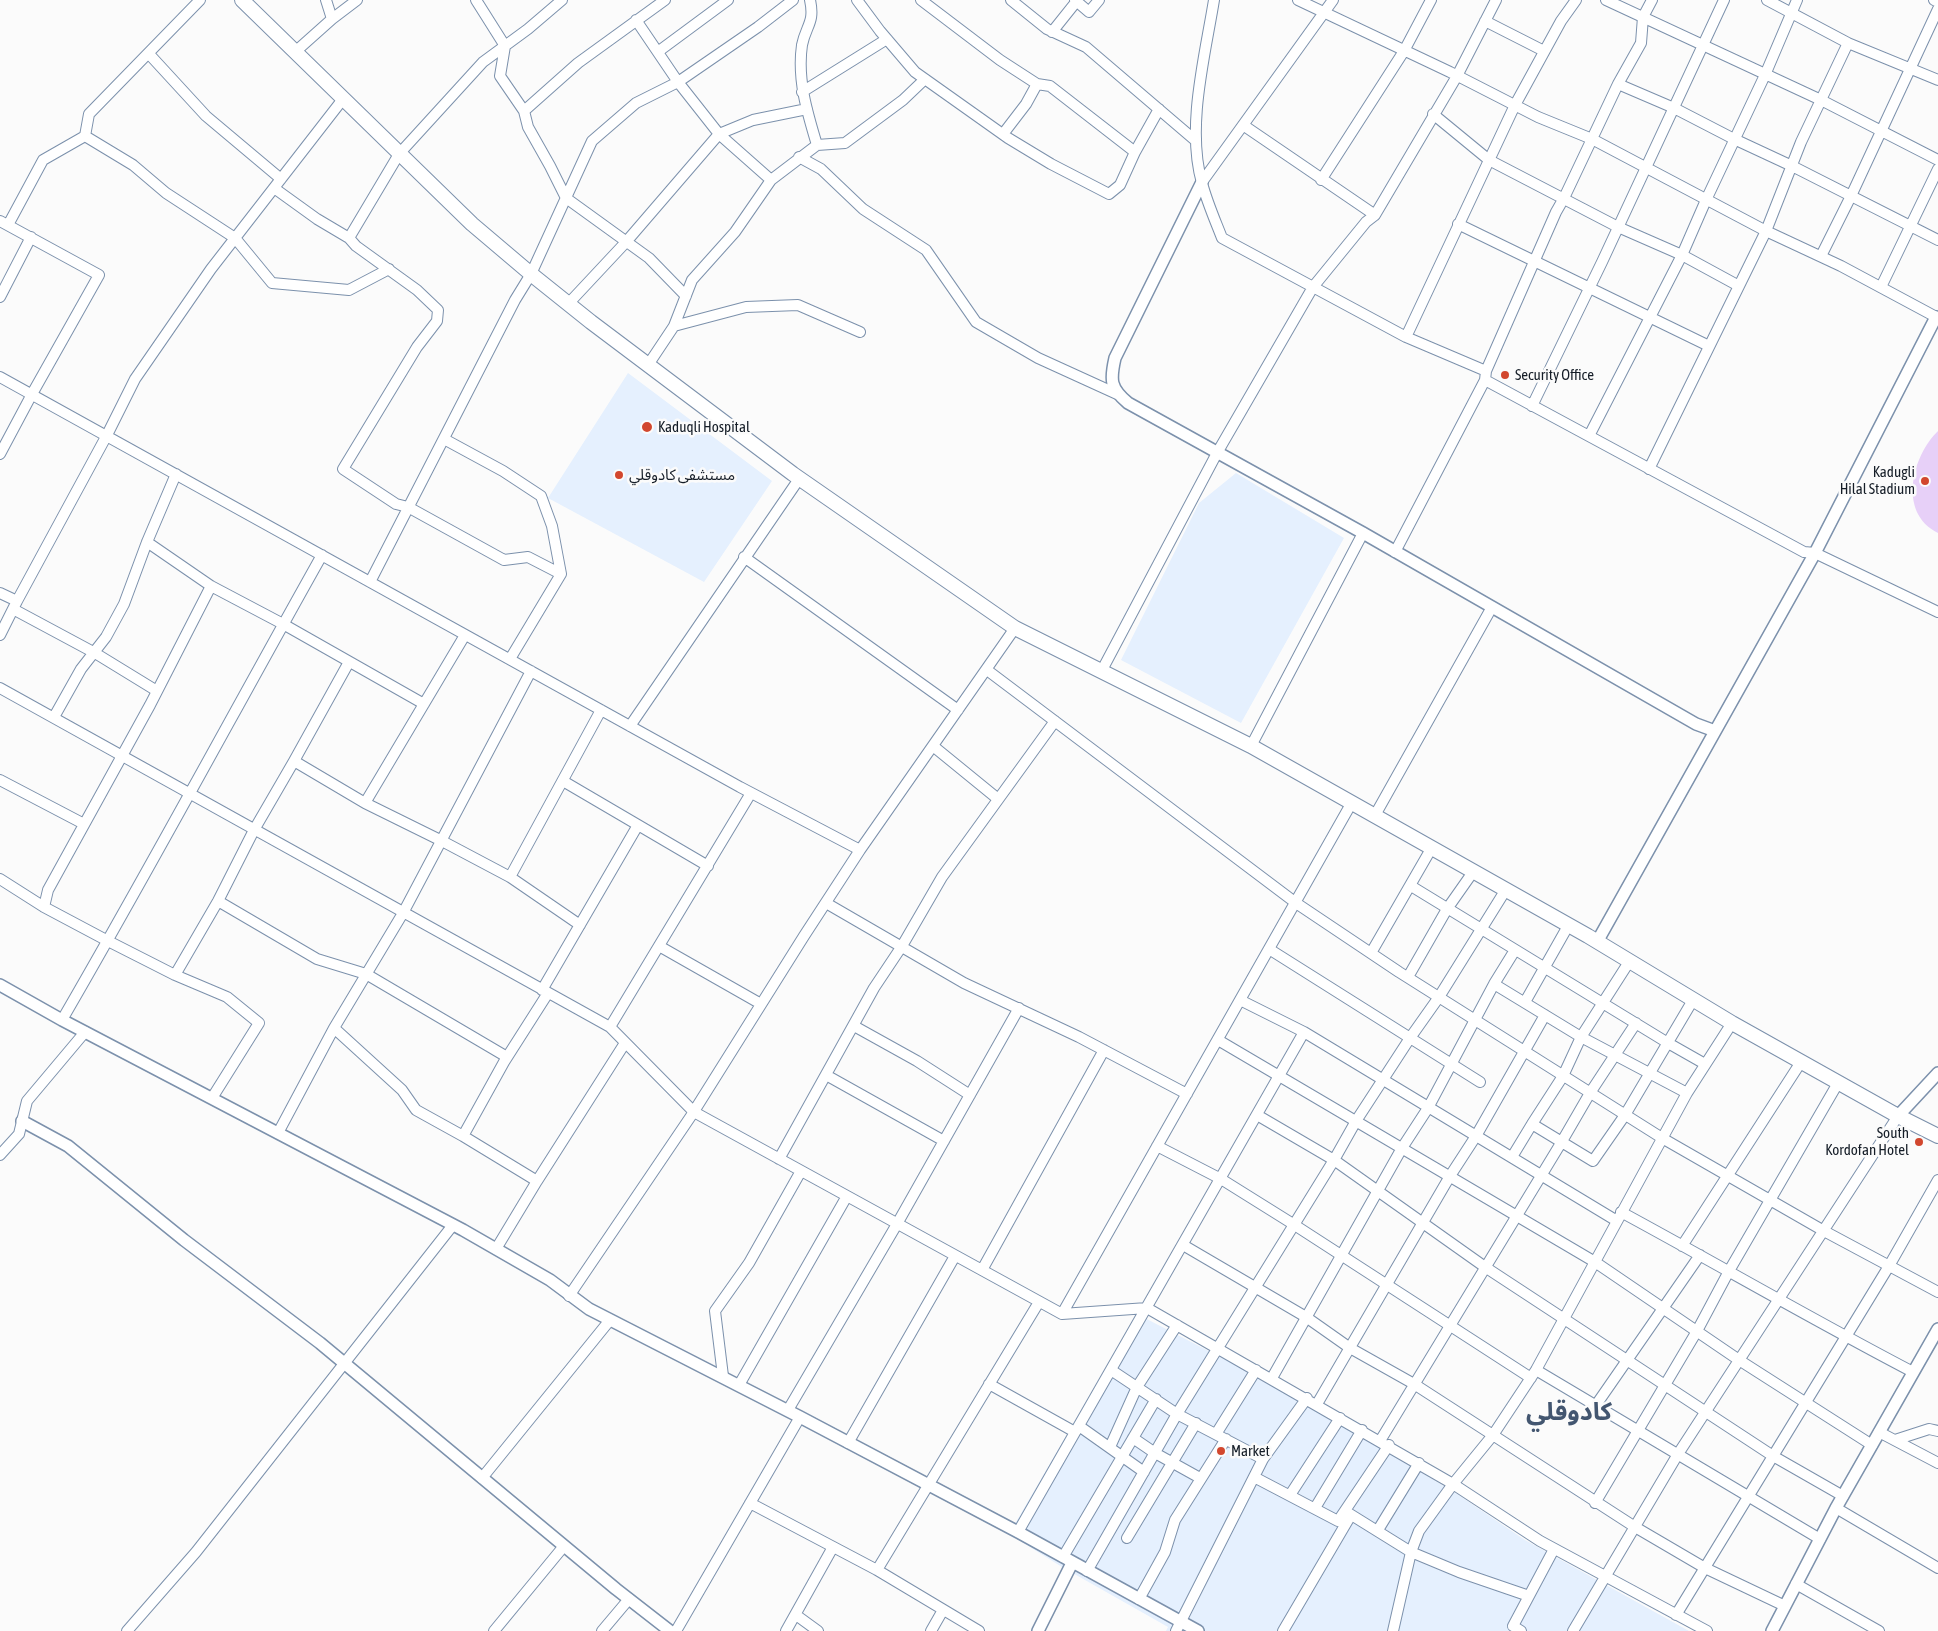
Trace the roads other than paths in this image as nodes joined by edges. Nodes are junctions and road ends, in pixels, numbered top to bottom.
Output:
1 (200, 0) edge
2 (242, 0) edge
3 (326, 0) edge
4 (357, 0) edge
5 (476, 0) edge
6 (562, 0) edge
7 (665, 0) edge
8 (728, 0) edge
9 (793, 0) edge
10 (810, 0) edge
11 (856, 0) edge
12 (921, 0) edge
13 (1011, 0) edge
14 (1099, 0) edge
15 (1214, 0) edge
16 (1298, 0) edge
17 (1333, 0) edge
18 (1431, 0) edge
19 (1496, 0) edge
20 (1576, 0) edge
21 (1606, 0) edge
22 (1652, 0) edge
23 (1724, 0) edge
24 (1766, 0) edge
25 (1797, 0) edge
26 (1934, 0) edge
27 (1076, 1) edge
28 (1938, 2) edge
29 (1938, 10) edge
30 (1324, 13) junction
31 (1791, 13) junction
32 (1643, 17) junction
33 (332, 19) junction
34 (636, 20) junction
35 (1485, 21) junction
36 (1052, 32) junction
37 (887, 39) junction
38 (1848, 43) junction
39 (505, 46) junction
40 (1703, 46) junction
41 (659, 51) junction
42 (1404, 51) junction
43 (1544, 51) junction
44 (295, 52) junction
45 (149, 54) junction
46 (1912, 69) junction
47 (1765, 74) junction
48 (1457, 76) junction
49 (925, 79) junction
50 (1938, 80) edge
51 (678, 82) junction
52 (1037, 84) junction
53 (1618, 84) junction
54 (802, 92) junction
55 (343, 99) junction
56 (1821, 100) junction
57 (1515, 105) junction
58 (1674, 108) junction
59 (807, 109) junction
60 (1159, 109) junction
61 (524, 111) junction
62 (1433, 114) junction
63 (1243, 125) junction
64 (1881, 131) junction
65 (719, 134) junction
66 (1003, 134) junction
67 (86, 136) junction
68 (1592, 139) junction
69 (1734, 139) junction
70 (1196, 141) junction
71 (817, 144) junction
72 (1135, 152) junction
73 (399, 154) junction
74 (799, 157) junction
75 (1489, 160) junction
76 (1938, 160) edge
77 (1792, 166) junction
78 (1646, 168) junction
79 (1938, 169) edge
80 (281, 179) junction
81 (771, 180) junction
82 (1321, 180) junction
83 (1202, 182) junction
84 (274, 188) junction
85 (1851, 196) junction
86 (566, 198) junction
87 (1564, 198) junction
88 (1706, 200) junction
89 (1375, 215) junction
90 (4, 223) edge
91 (1458, 224) junction
92 (1911, 226) junction
93 (1618, 227) junction
94 (1766, 231) junction
95 (31, 237) junction
96 (235, 238) junction
97 (348, 238) junction
98 (1938, 240) edge
99 (626, 242) junction
100 (1682, 255) junction
101 (1820, 256) junction
102 (1535, 260) junction
103 (389, 270) junction
104 (530, 274) junction
105 (1739, 286) junction
106 (1313, 287) junction
107 (1881, 287) junction
108 (1589, 289) junction
109 (0, 296) edge
110 (686, 296) junction
111 (568, 304) junction
112 (1937, 316) edge
113 (1649, 317) junction
114 (674, 326) junction
115 (860, 332) dead end
116 (1406, 337) junction
117 (1710, 346) junction
118 (648, 365) junction
119 (1485, 376) junction
120 (0, 377) edge
121 (32, 394) junction
122 (1117, 394) junction
123 (1532, 406) junction
124 (107, 435) junction
125 (1590, 436) junction
126 (444, 439) junction
127 (1218, 453) junction
128 (0, 454) edge
129 (1649, 469) junction
130 (176, 474) junction
131 (799, 478) junction
132 (408, 507) junction
133 (1363, 533) junction
134 (147, 542) junction
135 (1396, 552) junction
136 (1815, 553) junction
137 (322, 555) junction
138 (744, 557) junction
139 (561, 574) junction
140 (370, 582) junction
141 (212, 586) junction
142 (0, 593) edge
143 (15, 605) junction
144 (1492, 607) junction
145 (1938, 612) edge
146 (283, 624) junction
147 (1015, 628) junction
148 (0, 635) edge
149 (465, 635) junction
150 (95, 653) junction
151 (510, 659) junction
152 (349, 662) junction
153 (987, 670) junction
154 (531, 671) junction
155 (1101, 672) junction
156 (0, 688) edge
157 (157, 691) junction
158 (424, 704) junction
159 (601, 710) junction
160 (958, 710) junction
161 (54, 717) junction
162 (1055, 721) junction
163 (630, 726) junction
164 (1715, 731) junction
165 (933, 746) junction
166 (1251, 746) junction
167 (121, 756) junction
168 (294, 761) junction
169 (0, 780) edge
170 (563, 781) junction
171 (751, 793) junction
172 (189, 794) junction
173 (998, 799) junction
174 (365, 803) junction
175 (1351, 804) junction
176 (1374, 816) junction
177 (84, 824) junction
178 (638, 825) junction
179 (254, 830) junction
180 (442, 841) junction
181 (1431, 849) junction
182 (860, 850) junction
183 (708, 866) junction
184 (1473, 872) junction
185 (510, 878) junction
186 (0, 879) edge
187 (1411, 886) junction
188 (1505, 891) junction
189 (218, 902) junction
190 (826, 903) junction
191 (1296, 903) junction
192 (44, 907) junction
193 (1447, 909) junction
194 (402, 913) junction
195 (580, 925) junction
196 (1568, 926) junction
197 (1480, 929) junction
198 (108, 941) junction
199 (1597, 942) junction
200 (659, 946) junction
201 (902, 946) junction
202 (1269, 949) junction
203 (1515, 950) junction
204 (1370, 953) junction
205 (1629, 962) junction
206 (1544, 967) junction
207 (366, 974) junction
208 (175, 975) junction
209 (1408, 978) junction
210 (1494, 984) junction
211 (0, 985) edge
212 (545, 991) junction
213 (1439, 997) junction
214 (1240, 1000) junction
215 (1694, 1000) junction
216 (1525, 1002) junction
217 (1604, 1003) junction
218 (761, 1004) junction
219 (1019, 1008) junction
220 (1545, 1015) junction
221 (62, 1020) junction
222 (1474, 1020) junction
223 (1636, 1023) junction
224 (1732, 1023) junction
225 (854, 1026) junction
226 (610, 1027) junction
227 (334, 1028) junction
228 (85, 1032) junction
229 (1304, 1032) junction
230 (1581, 1037) junction
231 (1410, 1038) junction
232 (1218, 1040) junction
233 (625, 1043) junction
234 (1668, 1043) junction
235 (1104, 1050) junction
236 (1523, 1050) junction
237 (1613, 1055) junction
238 (507, 1057) junction
239 (1801, 1062) junction
240 (1450, 1064) junction
241 (1705, 1064) junction
242 (1938, 1073) edge
243 (1651, 1074) junction
244 (826, 1075) junction
245 (1279, 1076) junction
246 (1563, 1076) junction
247 (1383, 1081) junction
248 (1480, 1082) dead end
249 (1838, 1082) junction
250 (1590, 1092) junction
251 (1687, 1093) junction
252 (970, 1094) junction
253 (1187, 1094) junction
254 (212, 1098) junction
255 (1428, 1108) junction
256 (694, 1112) junction
257 (1257, 1115) junction
258 (1625, 1115) junction
259 (1898, 1116) junction
260 (1356, 1121) junction
261 (22, 1122) junction
262 (1532, 1124) junction
263 (278, 1133) junction
264 (463, 1136) junction
265 (1476, 1136) junction
266 (1938, 1136) edge
267 (1662, 1138) junction
268 (944, 1141) junction
269 (1561, 1143) junction
270 (1158, 1146) junction
271 (1402, 1148) junction
272 (0, 1155) edge
273 (1512, 1157) junction
274 (779, 1159) junction
275 (1334, 1160) junction
276 (801, 1171) junction
277 (1541, 1175) junction
278 (1450, 1176) junction
279 (1728, 1176) junction
280 (1220, 1179) junction
281 (1938, 1180) edge
282 (537, 1181) junction
283 (1377, 1192) junction
284 (847, 1196) junction
285 (1770, 1200) junction
286 (1517, 1216) junction
287 (1619, 1217) junction
288 (897, 1224) junction
289 (1293, 1224) junction
290 (1422, 1224) junction
291 (453, 1225) junction
292 (1824, 1231) junction
293 (1183, 1245) junction
294 (1682, 1246) junction
295 (496, 1249) junction
296 (1342, 1255) junction
297 (1700, 1255) junction
298 (955, 1256) junction
299 (1595, 1262) junction
300 (1889, 1266) junction
301 (1486, 1267) junction
302 (982, 1270) junction
303 (1730, 1271) junction
304 (1386, 1285) junction
305 (1255, 1287) junction
306 (1938, 1292) edge
307 (569, 1296) junction
308 (1779, 1298) junction
309 (1039, 1302) junction
310 (1147, 1308) junction
311 (1664, 1309) junction
312 (1062, 1314) junction
313 (1306, 1317) junction
314 (1564, 1318) junction
315 (610, 1320) junction
316 (1177, 1324) junction
317 (1450, 1324) junction
318 (1938, 1330) edge
319 (1697, 1331) junction
320 (1846, 1337) junction
321 (1218, 1348) junction
322 (1350, 1348) junction
323 (1628, 1360) junction
324 (1739, 1360) junction
325 (344, 1363) junction
326 (1112, 1370) junction
327 (1256, 1370) junction
328 (1913, 1372) junction
329 (1533, 1374) junction
330 (723, 1376) junction
331 (1272, 1378) junction
332 (989, 1384) junction
333 (1414, 1384) junction
334 (1665, 1384) junction
335 (739, 1385) junction
336 (1137, 1387) junction
337 (1307, 1398) junction
338 (1156, 1399) junction
339 (1806, 1402) junction
340 (1317, 1404) junction
341 (1596, 1405) junction
342 (788, 1410) junction
343 (1706, 1411) junction
344 (1177, 1414) junction
345 (800, 1417) junction
346 (1340, 1418) junction
347 (1196, 1424) junction
348 (1077, 1429) junction
349 (1362, 1430) junction
350 (1637, 1430) junction
351 (1879, 1432) junction
352 (1938, 1432) edge
353 (1493, 1435) junction
354 (1221, 1437) junction
355 (1133, 1438) junction
356 (1895, 1440) junction
357 (848, 1442) junction
358 (1384, 1443) junction
359 (1872, 1444) junction
360 (1110, 1447) junction
361 (1154, 1453) junction
362 (1678, 1454) junction
363 (1774, 1456) junction
364 (1122, 1457) junction
365 (1263, 1459) junction
366 (1938, 1462) edge
367 (1172, 1463) junction
368 (1418, 1463) junction
369 (1144, 1472) junction
370 (1254, 1477) junction
371 (482, 1478) junction
372 (1200, 1478) junction
373 (1454, 1484) junction
374 (928, 1486) junction
375 (1290, 1495) junction
376 (1749, 1496) junction
377 (1843, 1496) junction
378 (1595, 1502) junction
379 (750, 1503) junction
380 (1315, 1508) junction
381 (1836, 1508) junction
382 (1348, 1513) junction
383 (1634, 1527) junction
384 (1378, 1530) junction
385 (1018, 1532) junction
386 (1127, 1538) dead end
387 (1820, 1538) junction
388 (564, 1546) junction
389 (833, 1547) junction
390 (1554, 1549) junction
391 (1411, 1552) junction
392 (1067, 1560) junction
393 (1705, 1568) junction
394 (1938, 1568) edge
395 (877, 1570) junction
396 (1087, 1571) junction
397 (1605, 1576) junction
398 (1796, 1584) junction
399 (1529, 1596) junction
400 (629, 1599) junction
401 (1139, 1599) junction
402 (1785, 1606) junction
403 (943, 1610) junction
404 (796, 1615) junction
405 (1676, 1615) junction
406 (1179, 1626) edge
407 (1866, 1628) edge
408 (127, 1631) edge
409 (494, 1631) edge
410 (602, 1631) edge
411 (670, 1631) edge
412 (676, 1631) edge
413 (786, 1631) edge
414 (818, 1631) edge
415 (930, 1631) edge
416 (979, 1631) edge
417 (1038, 1631) edge
418 (1198, 1631) edge
419 (1283, 1631) edge
420 (1393, 1631) edge
421 (1521, 1631) edge
422 (1573, 1631) edge
423 (1706, 1631) edge
424 (1772, 1631) edge
425 (1879, 1631) edge

1 - 45 street
2 - 44 main road
3 - 33 street
4 - 33 street
5 - 39 street
6 - 39 street
7 - 34 street
8 - 41 street
9 - 51 street
10 - 54 street
11 - 37 street
12 - 52 street
13 - 36 street
14 - 27 street
15 - 70 street
16 - 30 street
17 - 30 street
18 - 42 street
19 - 35 street
20 - 43 street
21 - 32 street
22 - 32 street
23 - 40 street
24 - 31 street
25 - 31 street
26 - 28 street
27 - 36 street
29 - 46 street
30 - 42 street
30 - 63 street
31 - 38 street
31 - 47 street
32 - 40 street
32 - 53 street
33 - 44 street
34 - 41 street
34 - 61 street
35 - 43 street
35 - 48 street
36 - 60 street
37 - 49 street
37 - 54 street
38 - 46 street
38 - 56 street
39 - 61 street
39 - 73 street
40 - 47 street
40 - 58 street
41 - 51 street
42 - 48 street
42 - 82 street
43 - 57 street
44 - 55 main road
45 - 67 street
45 - 80 street
46 - 50 street
46 - 64 street
47 - 56 street
47 - 69 street
48 - 57 street
48 - 62 street
49 - 66 street
49 - 71 street
51 - 65 street
51 - 86 street
52 - 66 street
52 - 72 street
53 - 58 street
53 - 68 street
54 - 59 street
55 - 73 main road
55 - 80 street
56 - 64 street
56 - 77 street
57 - 68 street
57 - 75 street
58 - 69 street
58 - 78 street
59 - 65 street
59 - 71 street
60 - 70 street
60 - 72 street
61 - 86 street
62 - 75 street
62 - 89 street
63 - 82 street
63 - 83 street
64 - 76 street
64 - 85 street
65 - 81 street
65 - 99 street
66 - 72 street
67 - 90 street
67 - 96 street
68 - 78 street
68 - 87 street
69 - 77 street
69 - 88 street
70 - 83 street
71 - 74 street
73 - 97 street
73 - 104 main road
74 - 81 street
74 - 122 street
75 - 87 street
75 - 91 street
77 - 85 street
77 - 94 street
78 - 88 street
78 - 93 street
79 - 92 street
80 - 84 street
81 - 110 street
82 - 89 street
83 - 106 street
83 - 122 street
84 - 96 street
84 - 97 street
85 - 92 street
85 - 101 street
86 - 99 street
86 - 104 street
87 - 93 street
87 - 102 street
88 - 94 street
88 - 100 street
89 - 106 street
90 - 95 street
91 - 102 street
91 - 116 street
92 - 98 street
92 - 107 street
93 - 100 street
93 - 108 street
94 - 101 street
94 - 105 street
95 - 109 street
95 - 121 street
96 - 103 street
96 - 124 street
97 - 103 street
99 - 110 street
99 - 111 street
100 - 105 street
100 - 113 street
101 - 107 street
102 - 108 street
102 - 119 street
103 - 132 street
104 - 111 main road
104 - 126 street
105 - 117 street
106 - 116 street
106 - 127 street
107 - 112 street
108 - 113 street
108 - 123 street
110 - 114 street
111 - 118 main road
112 - 136 street
113 - 117 street
113 - 125 street
114 - 115 street
114 - 118 street
116 - 119 street
117 - 129 street
118 - 131 main road
119 - 123 street
119 - 135 street
120 - 121 street
121 - 124 street
121 - 128 street
122 - 127 street
123 - 125 street
124 - 130 street
124 - 143 street
125 - 129 street
126 - 132 street
126 - 139 street
127 - 133 street
127 - 155 street
129 - 136 street
130 - 134 street
130 - 137 street
131 - 138 street
131 - 147 main road
132 - 139 street
132 - 140 street
133 - 135 street
133 - 166 street
134 - 141 street
134 - 150 street
135 - 144 street
136 - 145 street
136 - 164 street
137 - 140 street
137 - 146 street
138 - 160 street
138 - 163 street
139 - 151 street
140 - 149 street
141 - 146 street
141 - 157 street
142 - 143 street
143 - 148 street
143 - 150 street
144 - 164 street
144 - 176 street
146 - 152 street
146 - 172 street
147 - 153 street
147 - 155 main road
149 - 151 street
149 - 158 street
150 - 157 street
150 - 161 street
151 - 154 street
152 - 158 street
152 - 168 street
153 - 160 street
153 - 162 street
154 - 159 street
154 - 180 street
155 - 166 main road
156 - 161 street
157 - 167 street
158 - 174 street
159 - 163 street
159 - 170 street
160 - 165 street
161 - 167 street
162 - 173 street
162 - 191 street
163 - 171 street
164 - 199 street
165 - 173 street
165 - 182 street
166 - 175 main road
167 - 172 street
167 - 177 street
168 - 174 street
168 - 179 street
169 - 177 street
170 - 178 street
170 - 185 street
171 - 182 street
171 - 183 street
172 - 179 street
172 - 198 street
173 - 201 street
174 - 180 street
175 - 176 main road
175 - 191 street
176 - 181 main road
177 - 192 street
178 - 183 street
178 - 195 street
179 - 189 street
179 - 194 street
180 - 185 street
180 - 194 street
181 - 184 main road
181 - 187 street
182 - 190 street
183 - 200 street
184 - 188 main road
184 - 193 street
185 - 195 street
186 - 192 street
187 - 193 street
187 - 204 street
188 - 196 main road
188 - 197 street
189 - 207 street
189 - 208 street
190 - 201 street
190 - 218 street
191 - 202 street
191 - 204 street
192 - 198 street
193 - 197 street
193 - 209 street
194 - 207 street
194 - 212 street
195 - 212 street
196 - 199 main road
196 - 206 street
197 - 203 street
197 - 213 street
198 - 208 street
198 - 221 street
199 - 205 main road
200 - 218 street
200 - 226 street
201 - 219 street
201 - 225 street
202 - 214 street
202 - 231 street
203 - 206 street
203 - 210 street
204 - 209 street
205 - 215 main road
205 - 217 street
206 - 216 street
206 - 217 street
207 - 227 street
207 - 238 street
208 - 254 street
209 - 213 street
210 - 216 street
210 - 222 street
211 - 221 street
212 - 226 street
212 - 238 street
213 - 222 street
213 - 231 street
214 - 229 street
214 - 232 street
215 - 224 main road
215 - 234 street
216 - 220 street
217 - 223 street
217 - 230 street
218 - 256 street
219 - 235 street
219 - 252 street
220 - 230 street
220 - 236 street
221 - 228 street
222 - 236 street
222 - 240 street
223 - 234 street
223 - 237 street
224 - 239 main road
224 - 241 street
225 - 244 street
225 - 252 street
226 - 233 street
227 - 263 street
227 - 264 street
228 - 254 street
228 - 261 street
229 - 245 street
229 - 247 street
230 - 237 street
230 - 246 street
231 - 240 street
231 - 247 street
232 - 245 street
232 - 253 street
233 - 256 street
233 - 282 street
234 - 241 street
234 - 243 street
235 - 253 street
235 - 302 street
236 - 246 street
236 - 265 street
237 - 243 street
237 - 250 street
238 - 264 street
239 - 249 main road
239 - 279 street
240 - 248 street
240 - 255 street
241 - 251 street
242 - 259 street
243 - 251 street
243 - 258 street
244 - 268 street
244 - 274 street
245 - 257 street
245 - 260 street
246 - 250 street
246 - 262 street
247 - 255 street
247 - 260 street
249 - 259 main road
249 - 285 street
250 - 258 street
250 - 269 street
251 - 267 street
252 - 268 street
253 - 270 street
254 - 263 street
255 - 265 street
255 - 271 street
256 - 274 street
256 - 307 street
257 - 275 street
257 - 280 street
258 - 267 street
258 - 269 street
259 - 266 main road
259 - 292 street
260 - 271 street
260 - 275 street
261 - 272 street
261 - 325 street
262 - 269 street
262 - 273 street
263 - 291 street
264 - 282 street
265 - 273 street
265 - 278 street
267 - 279 street
267 - 287 street
268 - 288 street
269 - 277 street
270 - 280 street
270 - 312 street
271 - 278 street
271 - 283 street
273 - 277 street
274 - 276 street
275 - 283 street
275 - 289 street
276 - 284 street
276 - 330 street
277 - 286 street
277 - 287 street
278 - 286 street
278 - 290 street
279 - 285 street
279 - 294 street
280 - 289 street
280 - 293 street
281 - 300 street
282 - 295 street
283 - 290 street
283 - 296 street
284 - 288 street
284 - 335 street
285 - 292 street
285 - 303 street
286 - 299 street
286 - 301 street
287 - 294 street
287 - 299 street
288 - 298 street
288 - 342 street
289 - 296 street
289 - 305 street
290 - 301 street
290 - 304 street
291 - 295 street
291 - 325 street
292 - 300 street
292 - 308 street
293 - 305 street
293 - 310 street
294 - 297 street
295 - 307 street
296 - 304 street
296 - 313 street
297 - 303 street
297 - 311 street
298 - 302 street
298 - 357 street
299 - 311 street
299 - 314 street
300 - 306 street
300 - 320 street
301 - 314 street
301 - 317 street
302 - 309 street
303 - 308 street
303 - 319 street
304 - 317 street
304 - 322 street
305 - 313 street
305 - 321 street
307 - 315 street
308 - 320 street
308 - 324 street
309 - 312 street
309 - 332 street
310 - 312 street
310 - 316 street
310 - 326 street
311 - 319 street
311 - 323 street
313 - 322 street
313 - 331 street
314 - 323 street
314 - 329 street
315 - 330 street
315 - 371 street
316 - 321 street
316 - 336 street
317 - 329 street
317 - 333 street
318 - 328 street
319 - 324 street
319 - 334 street
320 - 328 street
320 - 339 street
321 - 327 street
321 - 344 street
322 - 333 street
322 - 340 street
323 - 334 street
323 - 341 street
324 - 339 street
324 - 343 street
325 - 371 street
325 - 408 street
326 - 336 street
326 - 348 street
327 - 331 street
327 - 354 street
328 - 351 street
329 - 341 street
329 - 353 street
330 - 335 street
331 - 337 street
332 - 348 street
332 - 374 street
333 - 353 street
333 - 358 street
334 - 343 street
334 - 350 street
335 - 342 street
336 - 338 street
336 - 360 street
337 - 340 street
337 - 365 street
338 - 344 street
338 - 355 street
339 - 359 street
339 - 363 street
340 - 346 street
341 - 350 street
342 - 345 street
343 - 362 street
343 - 363 street
344 - 347 street
344 - 361 street
345 - 357 street
345 - 379 street
346 - 349 street
346 - 375 street
347 - 354 street
347 - 367 street
348 - 360 street
348 - 385 street
349 - 358 street
349 - 380 street
350 - 362 street
350 - 378 street
351 - 356 street
351 - 359 street
352 - 356 street
353 - 373 street
353 - 378 street
354 - 365 street
354 - 372 street
355 - 361 street
355 - 364 street
356 - 366 street
357 - 374 street
358 - 368 street
358 - 382 street
359 - 377 street
360 - 364 street
361 - 367 street
361 - 369 street
362 - 376 street
362 - 383 street
363 - 376 street
363 - 377 street
364 - 369 street
364 - 392 street
365 - 370 street
367 - 372 street
367 - 386 street
368 - 373 street
368 - 384 street
369 - 396 street
370 - 375 street
370 - 406 street
371 - 388 street
372 - 401 street
373 - 390 street
373 - 391 street
374 - 385 street
374 - 395 street
375 - 380 street
376 - 387 street
376 - 393 street
377 - 381 street
378 - 383 street
379 - 389 street
379 - 412 street
380 - 382 street
381 - 387 street
381 - 394 street
382 - 384 street
382 - 419 street
383 - 393 street
383 - 397 street
384 - 391 street
385 - 392 street
387 - 398 street
388 - 400 street
388 - 409 street
389 - 395 street
389 - 404 street
390 - 397 street
390 - 399 street
391 - 399 street
391 - 420 street
392 - 396 street
392 - 417 street
393 - 402 street
393 - 405 street
395 - 403 street
396 - 401 street
397 - 405 street
397 - 422 street
398 - 402 street
398 - 407 street
399 - 421 street
400 - 410 street
400 - 411 street
401 - 406 street
402 - 424 street
403 - 415 street
403 - 416 street
404 - 413 street
404 - 414 street
405 - 423 street
406 - 418 street
407 - 425 street

